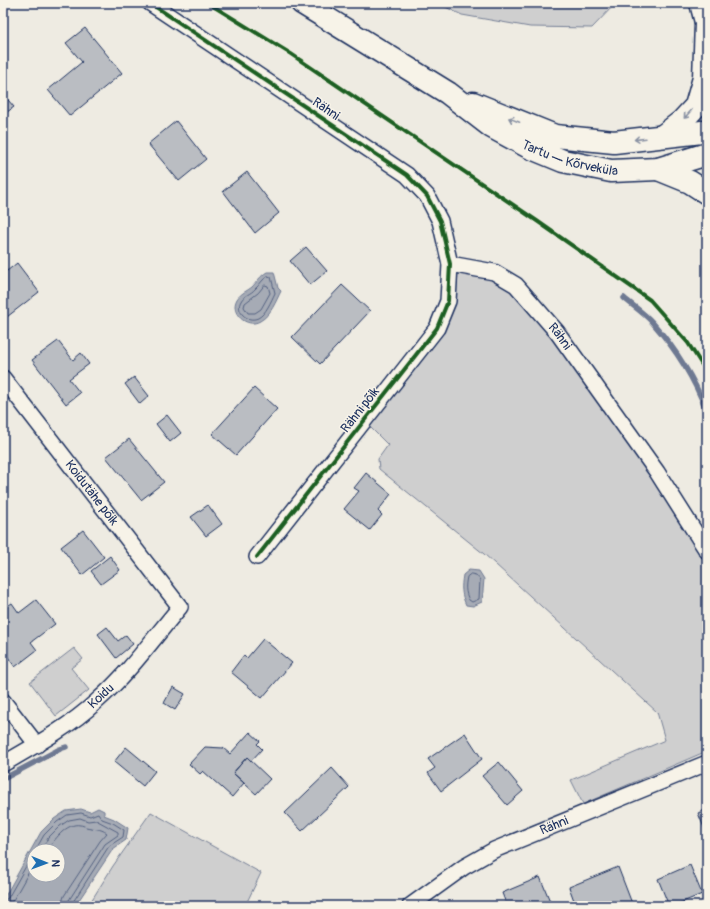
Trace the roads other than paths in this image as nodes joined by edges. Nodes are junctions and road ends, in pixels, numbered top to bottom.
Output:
1 (150, 3) edge
2 (302, 3) edge
3 (705, 17) edge
4 (448, 93) junction
5 (707, 133) edge
6 (664, 135) junction
7 (707, 154) edge
8 (658, 169) junction
9 (707, 193) edge
10 (450, 264) junction
11 (3, 378) edge
12 (707, 551) edge
13 (257, 557) dead end
14 (180, 607) joint
15 (3, 701) edge
16 (37, 745) junction
17 (707, 763) edge
18 (3, 764) edge
19 (410, 906) edge

1 - 10 street, Rähni
2 - 4 main road, Tartu — Kõrveküla
3 -> 6 main road
6 -> 4 main road, Tartu — Kõrveküla
4 - 8 main road, Tartu — Kõrveküla
5 - 6 main road, Tartu — Kõrveküla
7 - 8 main road, Tartu — Kõrveküla
8 - 9 main road
10 - 12 street, Rähni
10 - 13 street, Rähni põik
11 - 14 street, Koidutähe põik
14 - 16 street, Koidu
15 - 16 street
16 - 18 street, Koidu
17 - 19 street, Rähni

